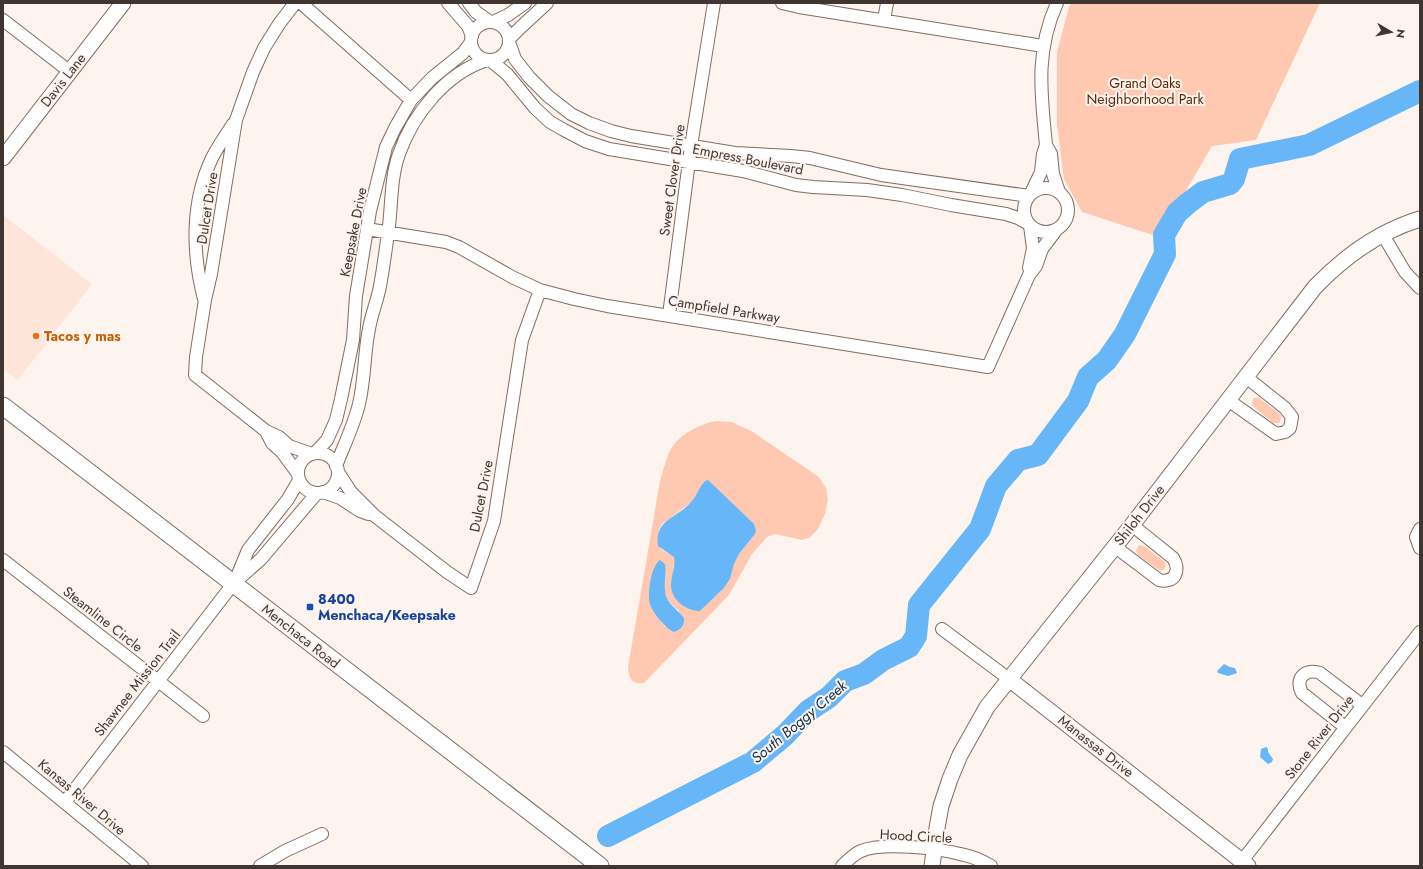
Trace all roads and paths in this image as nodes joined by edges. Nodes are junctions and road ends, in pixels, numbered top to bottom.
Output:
1 (123, 3) edge
2 (295, 3) edge
3 (301, 3) edge
4 (448, 3) edge
5 (469, 3) edge
6 (525, 3) edge
7 (547, 3) edge
8 (714, 3) edge
9 (782, 3) edge
10 (887, 3) edge
11 (1057, 3) edge
12 (3, 20) edge
13 (884, 20) junction
14 (492, 22) junction
15 (472, 39) junction
16 (509, 41) junction
17 (1043, 46) junction
18 (489, 60) junction
19 (69, 71) junction
20 (411, 100) junction
21 (236, 120) junction
22 (1046, 145) junction
23 (691, 146) junction
24 (3, 158) edge
25 (689, 163) junction
26 (1059, 192) junction
27 (1030, 195) junction
28 (1420, 219) edge
29 (1030, 225) junction
30 (367, 228) junction
31 (1057, 229) junction
32 (388, 232) junction
33 (1382, 235) junction
34 (1029, 275) junction
35 (1420, 288) edge
36 (540, 290) junction
37 (205, 300) junction
38 (669, 315) junction
39 (1246, 377) junction
40 (1228, 400) junction
41 (3, 406) edge
42 (266, 431) junction
43 (314, 454) junction
44 (337, 469) junction
45 (299, 477) junction
46 (320, 492) junction
47 (375, 516) junction
48 (1132, 525) junction
49 (1420, 529) edge
50 (1114, 546) junction
51 (1420, 548) edge
52 (3, 560) edge
53 (234, 584) junction
54 (942, 629) dead end
55 (1420, 632) edge
56 (1009, 679) junction
57 (158, 681) junction
58 (1362, 705) junction
59 (203, 716) dead end
60 (1345, 727) junction
61 (3, 752) edge
62 (65, 802) junction
63 (322, 834) dead end
64 (934, 850) junction
65 (1245, 863) edge
66 (142, 866) edge
67 (260, 866) edge
68 (600, 866) edge
69 (842, 866) edge
70 (932, 866) edge
71 (991, 866) edge

1 - 19 street, Davis Lane
2 - 21 street, Dulcet Drive
3 - 20 street
4 - 15 street
5 - 14 street
6 - 14 street
7 - 16 street
8 - 23 street, Sweet Clover Drive
9 - 13 street
10 - 13 street
11 - 17 street
12 - 19 street
13 - 17 street
14 - 15 street
14 - 16 street
15 - 18 street
15 - 20 street, Keepsake Drive
16 - 18 street
16 - 23 street, Empress Boulevard
17 - 22 street
18 - 25 street, Empress Boulevard
18 - 32 street
19 - 24 street, Davis Lane
20 - 30 street, Keepsake Drive
21 - 37 street, Dulcet Drive
21 - 37 street, Dulcet Drive
22 - 26 street
22 - 27 street
23 - 25 street, Sweet Clover Drive
23 - 27 street, Empress Boulevard
25 - 29 street, Empress Boulevard
25 - 38 street, Sweet Clover Drive
26 - 27 street
26 - 31 street
27 - 29 street
28 - 33 street, Shiloh Drive
29 - 31 street
29 - 34 street, Campfield Parkway
30 - 32 street, Campfield Parkway
30 - 43 street, Keepsake Drive
31 - 34 street, Campfield Parkway
32 - 36 street, Campfield Parkway
32 - 44 street
33 - 35 street
33 - 39 street, Shiloh Drive
34 - 38 street, Campfield Parkway
36 - 38 street, Campfield Parkway
36 - 47 street, Dulcet Drive
37 - 42 street, Dulcet Drive
39 - 40 street, Shiloh Drive
39 - 40 street
40 - 48 street, Shiloh Drive
41 - 53 main road, Menchaca Road
42 - 43 street, Dulcet Drive
42 - 45 street, Dulcet Drive
43 - 44 street
43 - 45 street
44 - 46 street
44 - 47 street, Dulcet Drive
45 - 46 street
45 - 53 street
46 - 47 street, Dulcet Drive
46 - 53 street
48 - 50 street, Shiloh Drive
48 - 50 street
49 - 51 street
50 - 56 street, Shiloh Drive
52 - 57 street, Steamline Circle
53 - 57 street, Shawnee Mission Trail
53 - 68 main road, Menchaca Road
54 - 56 street, Manassas Drive
55 - 58 street, Stone River Drive
56 - 64 street, Shiloh Drive
56 - 65 street, Manassas Drive
57 - 59 street, Steamline Circle
57 - 62 street, Shawnee Mission Trail
58 - 60 street, Stone River Drive
58 - 60 street
60 - 65 street, Stone River Drive
61 - 62 street, Kansas River Drive
62 - 66 street, Kansas River Drive
63 - 67 street
64 - 69 street, Hood Circle
64 - 70 street, Shiloh Drive
64 - 71 street, Hood Circle

